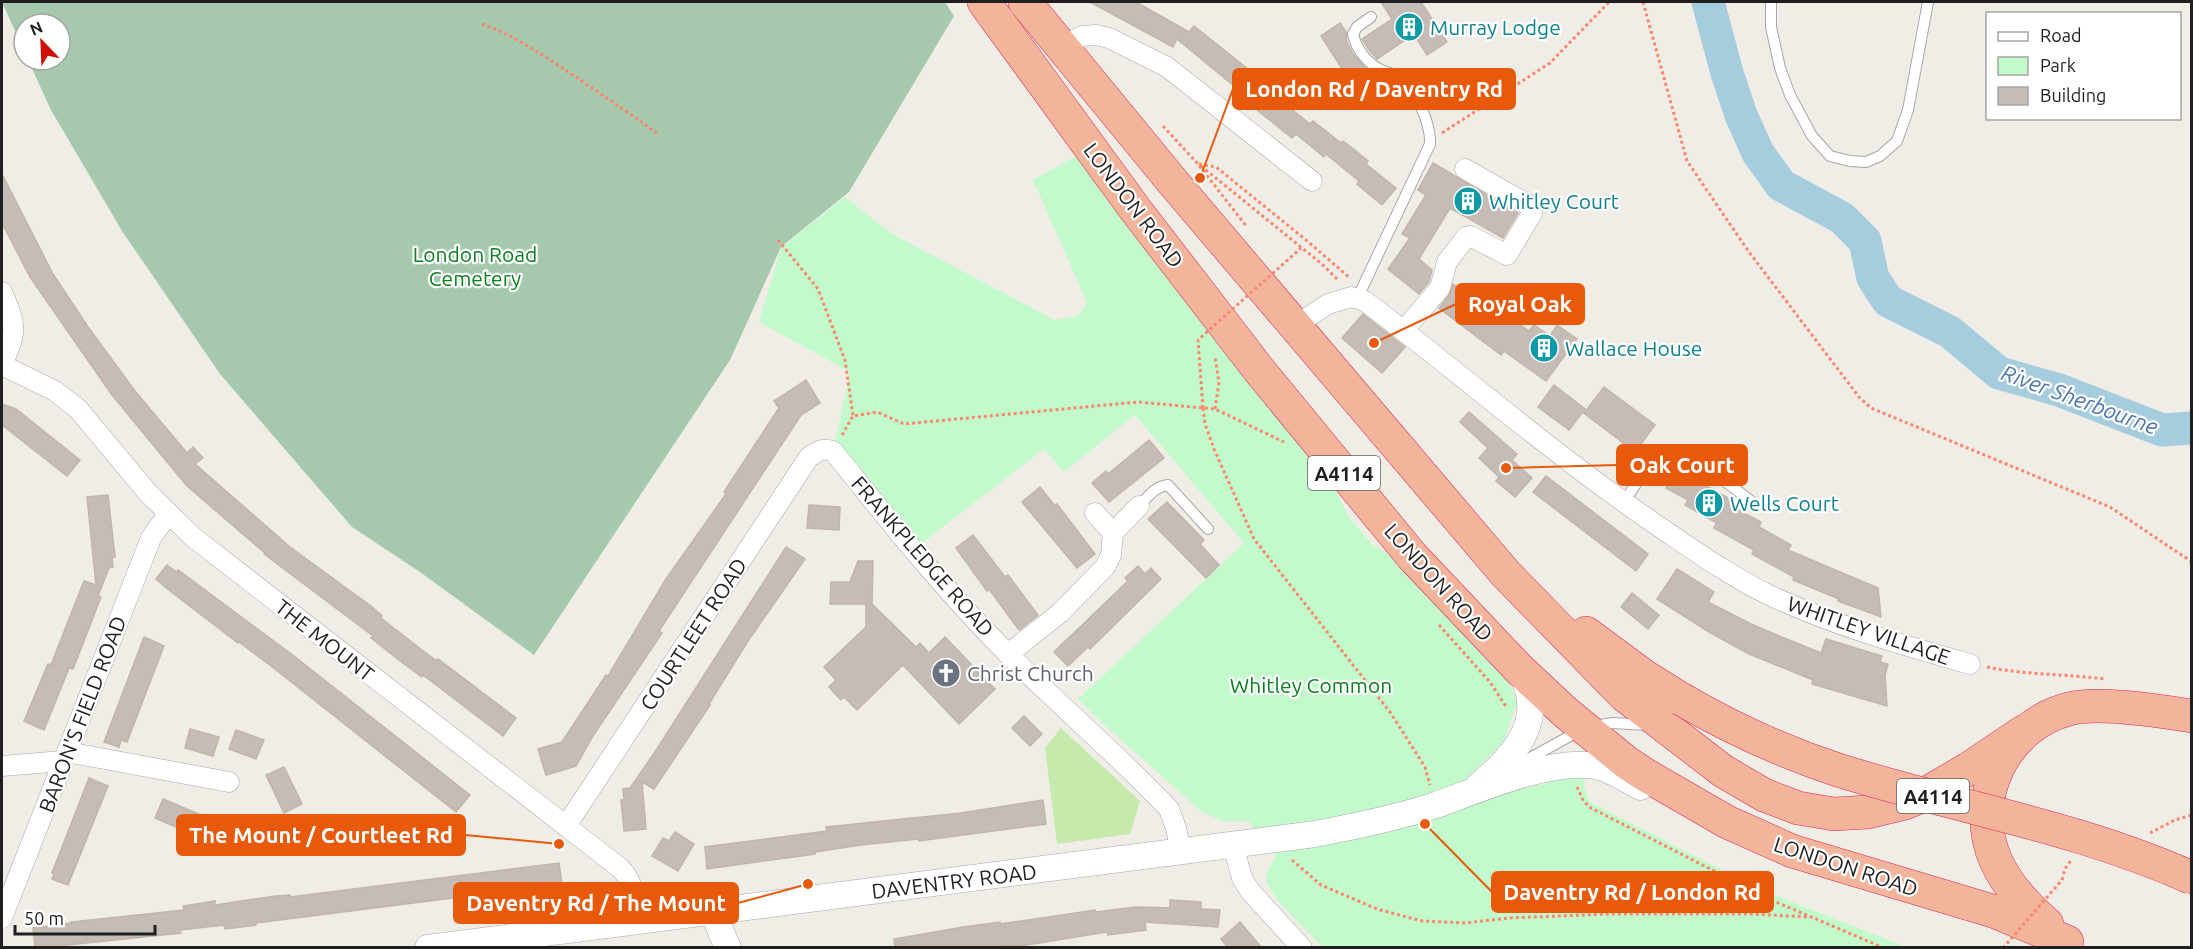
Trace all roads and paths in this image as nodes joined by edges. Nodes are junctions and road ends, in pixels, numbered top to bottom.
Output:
1 (984, 2) edge
2 (1025, 2) edge
3 (1609, 2) edge
4 (1644, 2) edge
5 (1772, 2) edge
6 (1928, 2) edge
7 (1371, 18) dead end
8 (482, 24) dead end
9 (1061, 48) junction
10 (660, 135) dead end
11 (1430, 137) junction
12 (1465, 169) dead end
13 (1312, 181) dead end
14 (778, 240) dead end
15 (1301, 248) junction
16 (1323, 265) dead end
17 (2, 292) edge
18 (1359, 294) junction
19 (1296, 325) junction
20 (1404, 330) junction
21 (1215, 354) dead end
22 (2, 365) edge
23 (1203, 408) junction
24 (1215, 409) junction
25 (853, 416) junction
26 (1285, 443) dead end
27 (831, 452) junction
28 (1751, 501) dead end
29 (1623, 503) junction
30 (1139, 506) joint
31 (1095, 513) dead end
32 (168, 514) junction
33 (1208, 529) dead end
34 (1113, 533) junction
35 (2192, 562) edge
36 (1505, 573) junction
37 (1008, 654) junction
38 (1970, 664) joint
39 (1519, 669) junction
40 (2110, 679) dead end
41 (2192, 716) edge
42 (1585, 728) junction
43 (2023, 732) junction
44 (1688, 744) junction
45 (65, 757) junction
46 (1570, 765) junction
47 (2, 766) edge
48 (229, 782) dead end
49 (1475, 789) junction
50 (1436, 805) junction
51 (566, 826) junction
52 (1276, 839) junction
53 (1233, 845) junction
54 (1792, 851) junction
55 (1181, 852) junction
56 (2192, 878) edge
57 (2062, 880) dead end
58 (715, 912) junction
59 (1811, 917) junction
60 (2, 918) edge
61 (637, 920) junction
62 (2059, 946) edge
63 (428, 948) edge
64 (728, 948) edge
65 (1302, 948) edge
66 (1884, 948) edge
67 (2003, 948) edge

1 - 39 highway, LONDON ROAD / A4114
2 - 9 highway, LONDON ROAD / A4114
3 - 11 path
4 - 35 path
5 - 6 lane
7 - 11 lane
8 - 10 path
9 - 13 street
9 - 19 highway, LONDON ROAD / A4114
11 - 18 lane
12 - 20 street
14 - 25 path
15 - 16 path
15 - 18 path
15 - 23 path, bridge
17 - 22 street
18 - 19 street
18 - 20 street, WHITLEY VILLAGE
19 - 36 highway, LONDON ROAD / A4114
20 - 29 street, WHITLEY VILLAGE
21 - 24 path
22 - 32 street, THE MOUNT
23 - 24 path
23 - 25 path
23 - 50 path
24 - 26 path
25 - 27 path
27 - 37 street, FRANKPLEDGE ROAD
27 - 51 street, COURTLEET ROAD
28 - 29 lane
29 - 38 street, WHITLEY VILLAGE
30 - 33 lane
30 - 34 street
31 - 34 street
32 - 45 street, BARON'S FIELD ROAD
32 - 51 street, THE MOUNT
34 - 37 street
36 - 44 highway, LONDON ROAD / A4114
36 - 56 highway, LONDON ROAD / A4114, bridge
37 - 55 street, FRANKPLEDGE ROAD
38 - 40 path
39 - 42 highway, LONDON ROAD / A4114
39 - 49 street, DAVENTRY ROAD
41 - 43 highway, LONDON ROAD
42 - 44 lane
42 - 49 lane
42 - 54 highway, LONDON ROAD / A4114
43 - 44 highway, LONDON ROAD / A4114
43 - 62 highway
45 - 47 street
45 - 48 street
45 - 60 street, BARON'S FIELD ROAD
46 - 49 street, DAVENTRY ROAD
46 - 54 street, DAVENTRY ROAD
46 - 59 path
49 - 50 street, DAVENTRY ROAD
50 - 52 street, DAVENTRY ROAD
51 - 61 street, THE MOUNT
52 - 53 street, DAVENTRY ROAD
52 - 59 path
53 - 55 street, DAVENTRY ROAD
53 - 65 street
54 - 62 highway, LONDON ROAD / A4114
55 - 58 street, DAVENTRY ROAD
57 - 67 path, bridge
58 - 61 street, DAVENTRY ROAD
58 - 64 street
59 - 66 path
61 - 63 street, DAVENTRY ROAD

